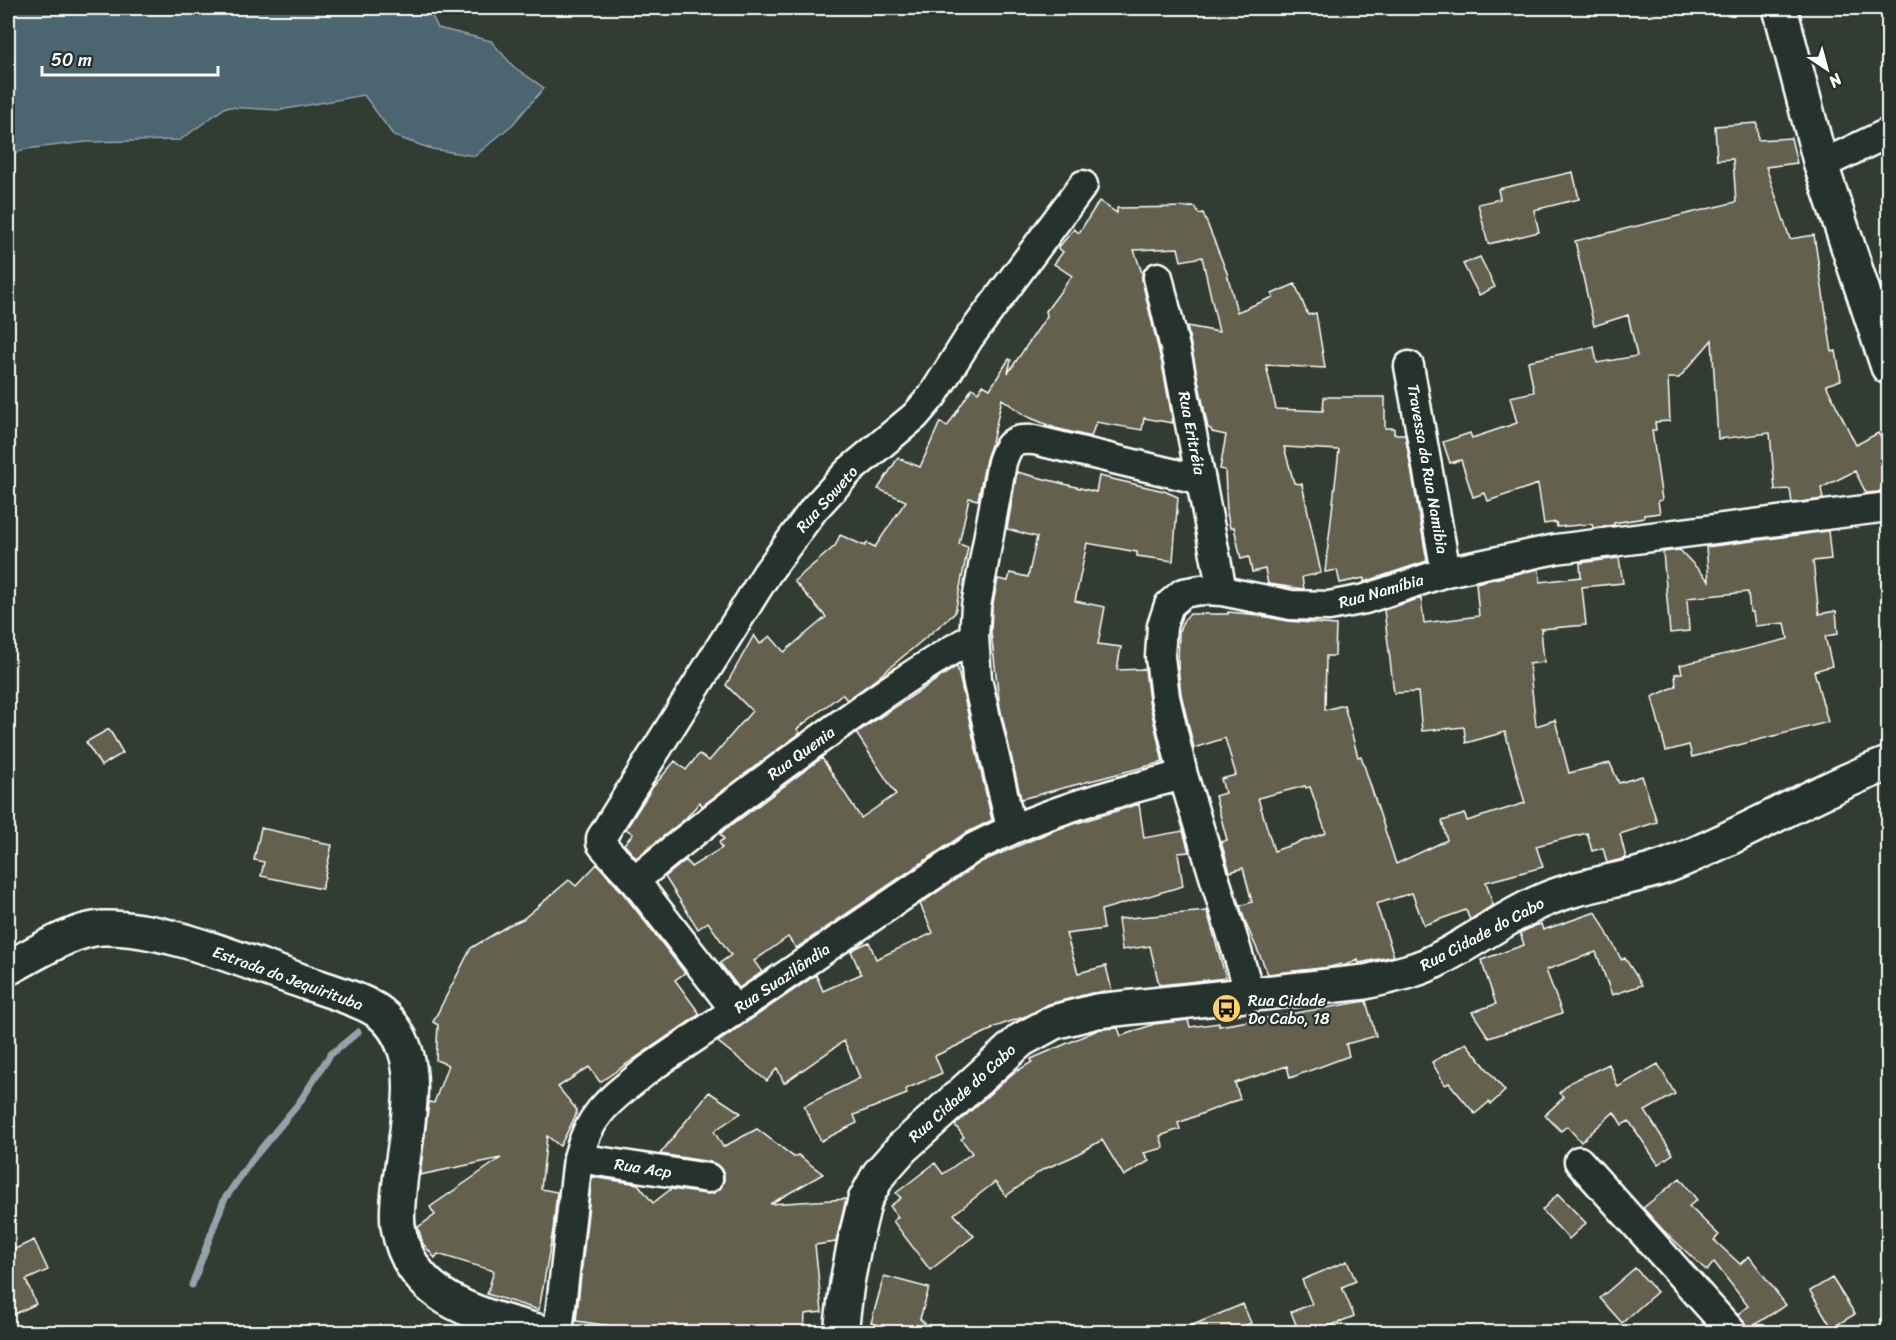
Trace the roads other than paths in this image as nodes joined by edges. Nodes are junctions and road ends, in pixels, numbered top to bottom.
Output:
1 (1780, 8) edge
2 (1888, 133) edge
3 (1821, 165) junction
4 (1083, 185) dead end
5 (1158, 277) dead end
6 (1409, 366) dead end
7 (1888, 368) edge
8 (1202, 480) junction
9 (1888, 507) edge
10 (1446, 572) junction
11 (1222, 591) junction
12 (974, 637) junction
13 (1888, 764) edge
14 (1183, 775) junction
15 (1011, 828) junction
16 (635, 880) junction
17 (8, 968) edge
18 (1251, 994) junction
19 (735, 1010) junction
20 (578, 1158) junction
21 (1579, 1161) dead end
22 (708, 1178) dead end
23 (541, 1332) edge
24 (558, 1332) edge
25 (841, 1332) edge
26 (1732, 1332) edge

1 - 3 street
2 - 3 street
3 - 7 street
4 - 16 street, Rua Soweto
5 - 8 street, Rua Eritréia
6 - 10 street, Travessa da Rua Namibia
8 - 11 street, Rua Eritréia
8 - 12 street
9 - 10 street, Rua Namíbia
10 - 11 street, Rua Namíbia
11 - 14 street, Rua Namíbia
12 - 15 street
12 - 16 street, Rua Quenia
13 - 18 street, Rua Cidade do Cabo
14 - 15 street, Rua Suazilândia
14 - 18 street, Rua Namíbia
15 - 19 street, Rua Suazilândia
16 - 19 street
17 - 23 street, Estrada do Jequirituba
18 - 25 street, Rua Cidade do Cabo
19 - 20 street, Rua Suazilândia
20 - 22 street, Rua Acp
20 - 24 street, Rua Suazilândia
21 - 26 street

